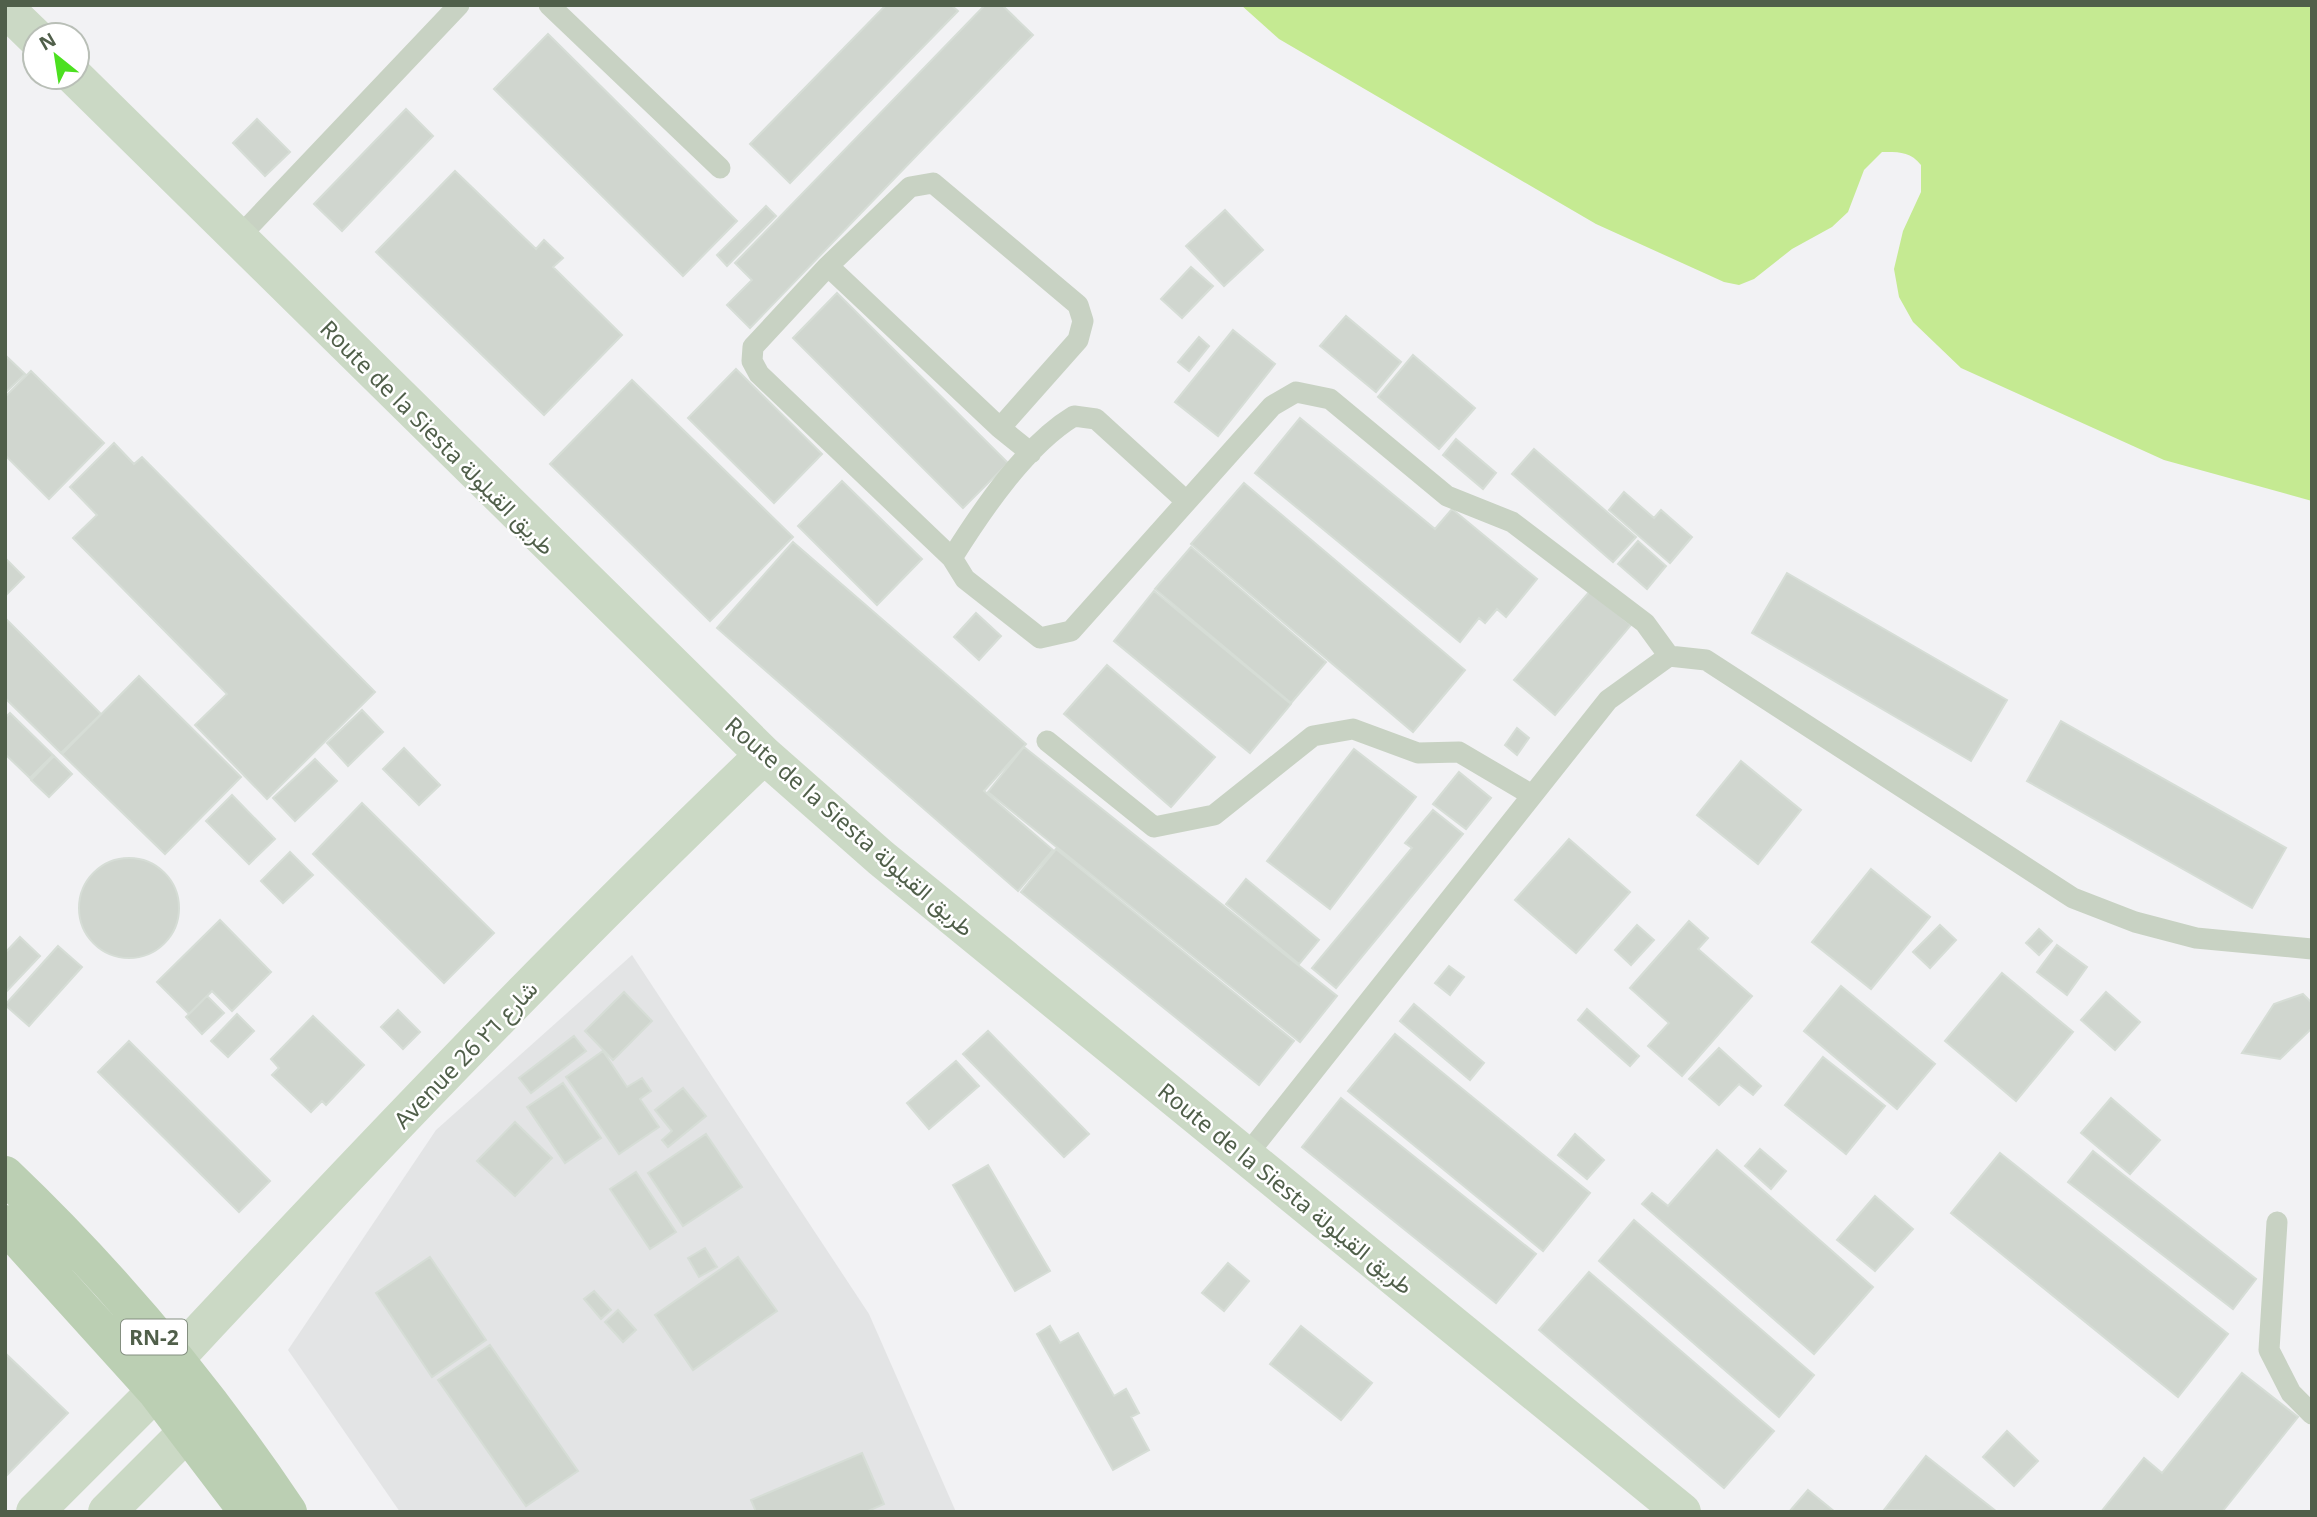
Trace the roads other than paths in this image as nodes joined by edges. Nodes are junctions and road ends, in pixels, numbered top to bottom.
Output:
1 (459, 5) edge
2 (549, 5) edge
3 (5, 8) edge
4 (21, 23) edge
5 (89, 91) edge
6 (720, 168) dead end
7 (238, 238) junction
8 (828, 266) junction
9 (1000, 428) junction
10 (1031, 453) junction
11 (1186, 501) junction
12 (952, 558) junction
13 (1669, 656) junction
14 (1047, 741) dead end
15 (764, 755) junction
16 (1532, 795) junction
17 (2312, 949) edge
18 (1246, 1156) junction
19 (5, 1175) edge
20 (2277, 1222) dead end
21 (5, 1224) edge
22 (165, 1376) junction
23 (2312, 1414) edge
24 (188, 1431) junction
25 (35, 1512) edge
26 (107, 1512) edge
27 (248, 1512) edge
28 (288, 1512) edge
29 (1682, 1512) edge

1 - 7 lane
2 - 6 lane
3 - 4 main road
5 - 7 main road, Route de la Siesta طريق القيلولة
7 - 15 main road, Route de la Siesta طريق القيلولة
8 - 9 lane
8 - 9 lane
8 - 12 lane
9 - 10 lane
10 - 11 lane
10 - 12 lane
11 - 12 lane
11 - 13 lane
13 - 16 lane
13 - 17 lane
14 - 16 lane
15 - 18 main road, Route de la Siesta طريق القيلولة
15 - 22 main road, Avenue 26 شارع ٢٦
16 - 18 lane
18 - 29 main road, Route de la Siesta طريق القيلولة
19 - 22 main road, RN-2
20 - 23 lane
21 - 22 main road, RN-2
22 - 24 main road
22 - 25 main road, Avenue 26 شارع ٢٦
22 - 28 main road, RN-2
24 - 26 main road
24 - 27 main road

